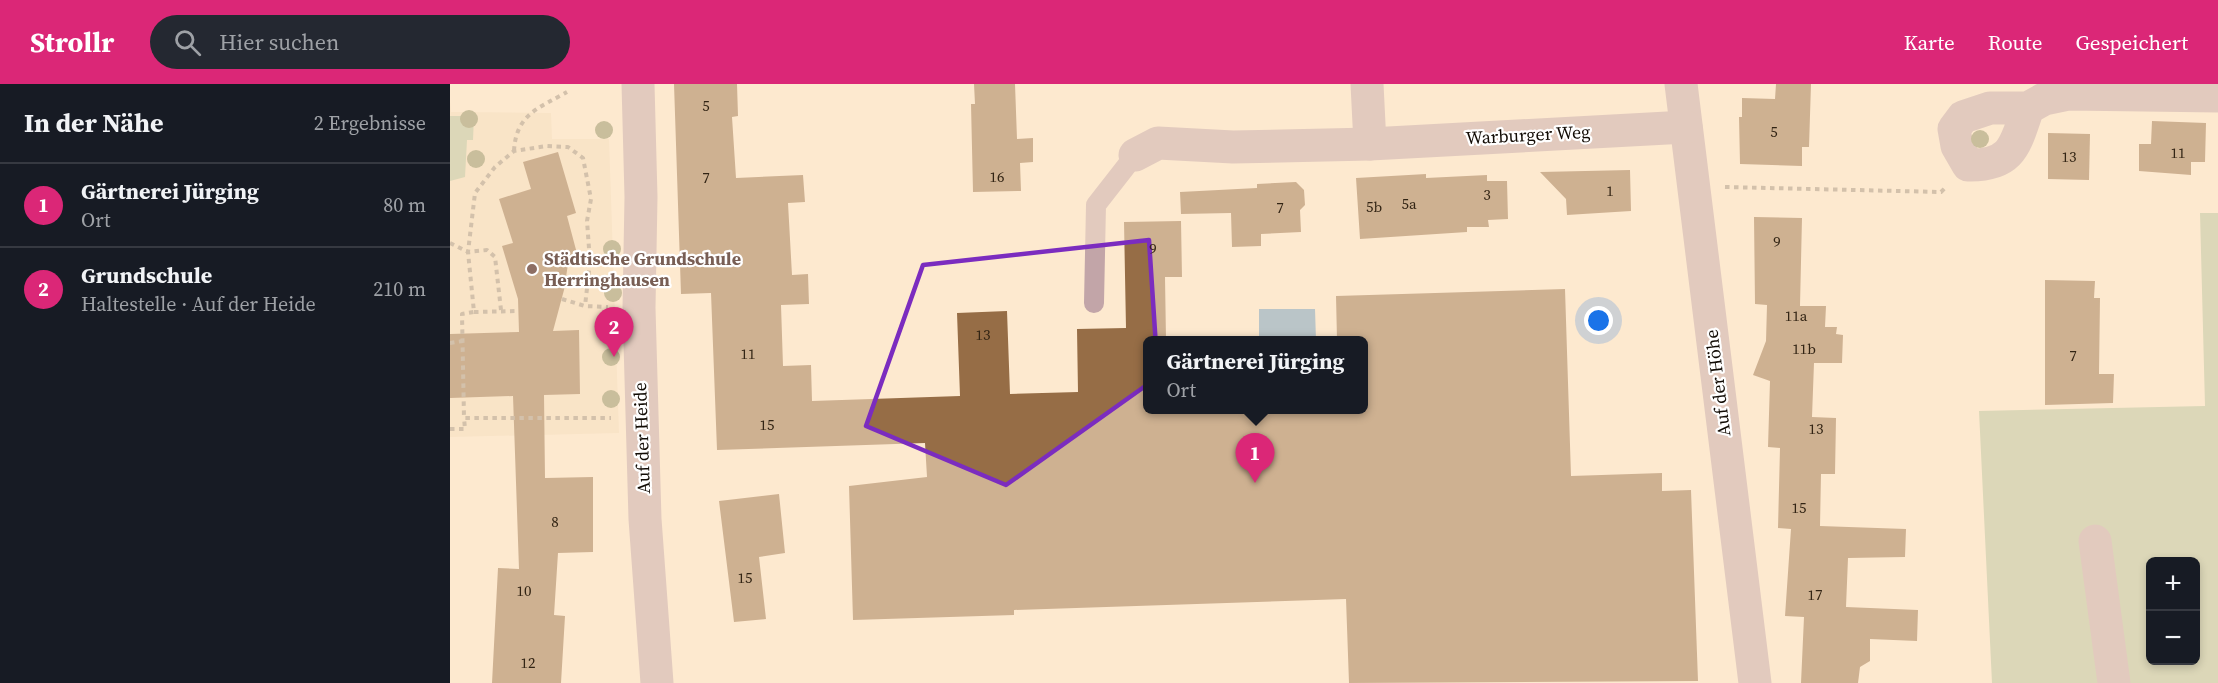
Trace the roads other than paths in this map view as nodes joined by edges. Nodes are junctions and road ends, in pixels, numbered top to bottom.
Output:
1 (638, 84) edge
2 (1367, 84) edge
3 (1681, 84) edge
4 (2218, 96) edge
5 (2028, 108) junction
6 (1686, 127) junction
7 (1370, 144) junction
8 (1135, 154) joint
9 (1094, 303) dead end
10 (2095, 541) dead end
11 (657, 683) edge
12 (1755, 683) edge
13 (2114, 683) edge

1 - 11 street, Auf der Heide
2 - 7 street
3 - 6 street, Auf der Höhe
4 - 5 street
5 - 5 street
6 - 7 street, Warburger Weg
6 - 12 street, Auf der Höhe
7 - 8 street, Warburger Weg
8 - 9 lane
10 - 13 street

